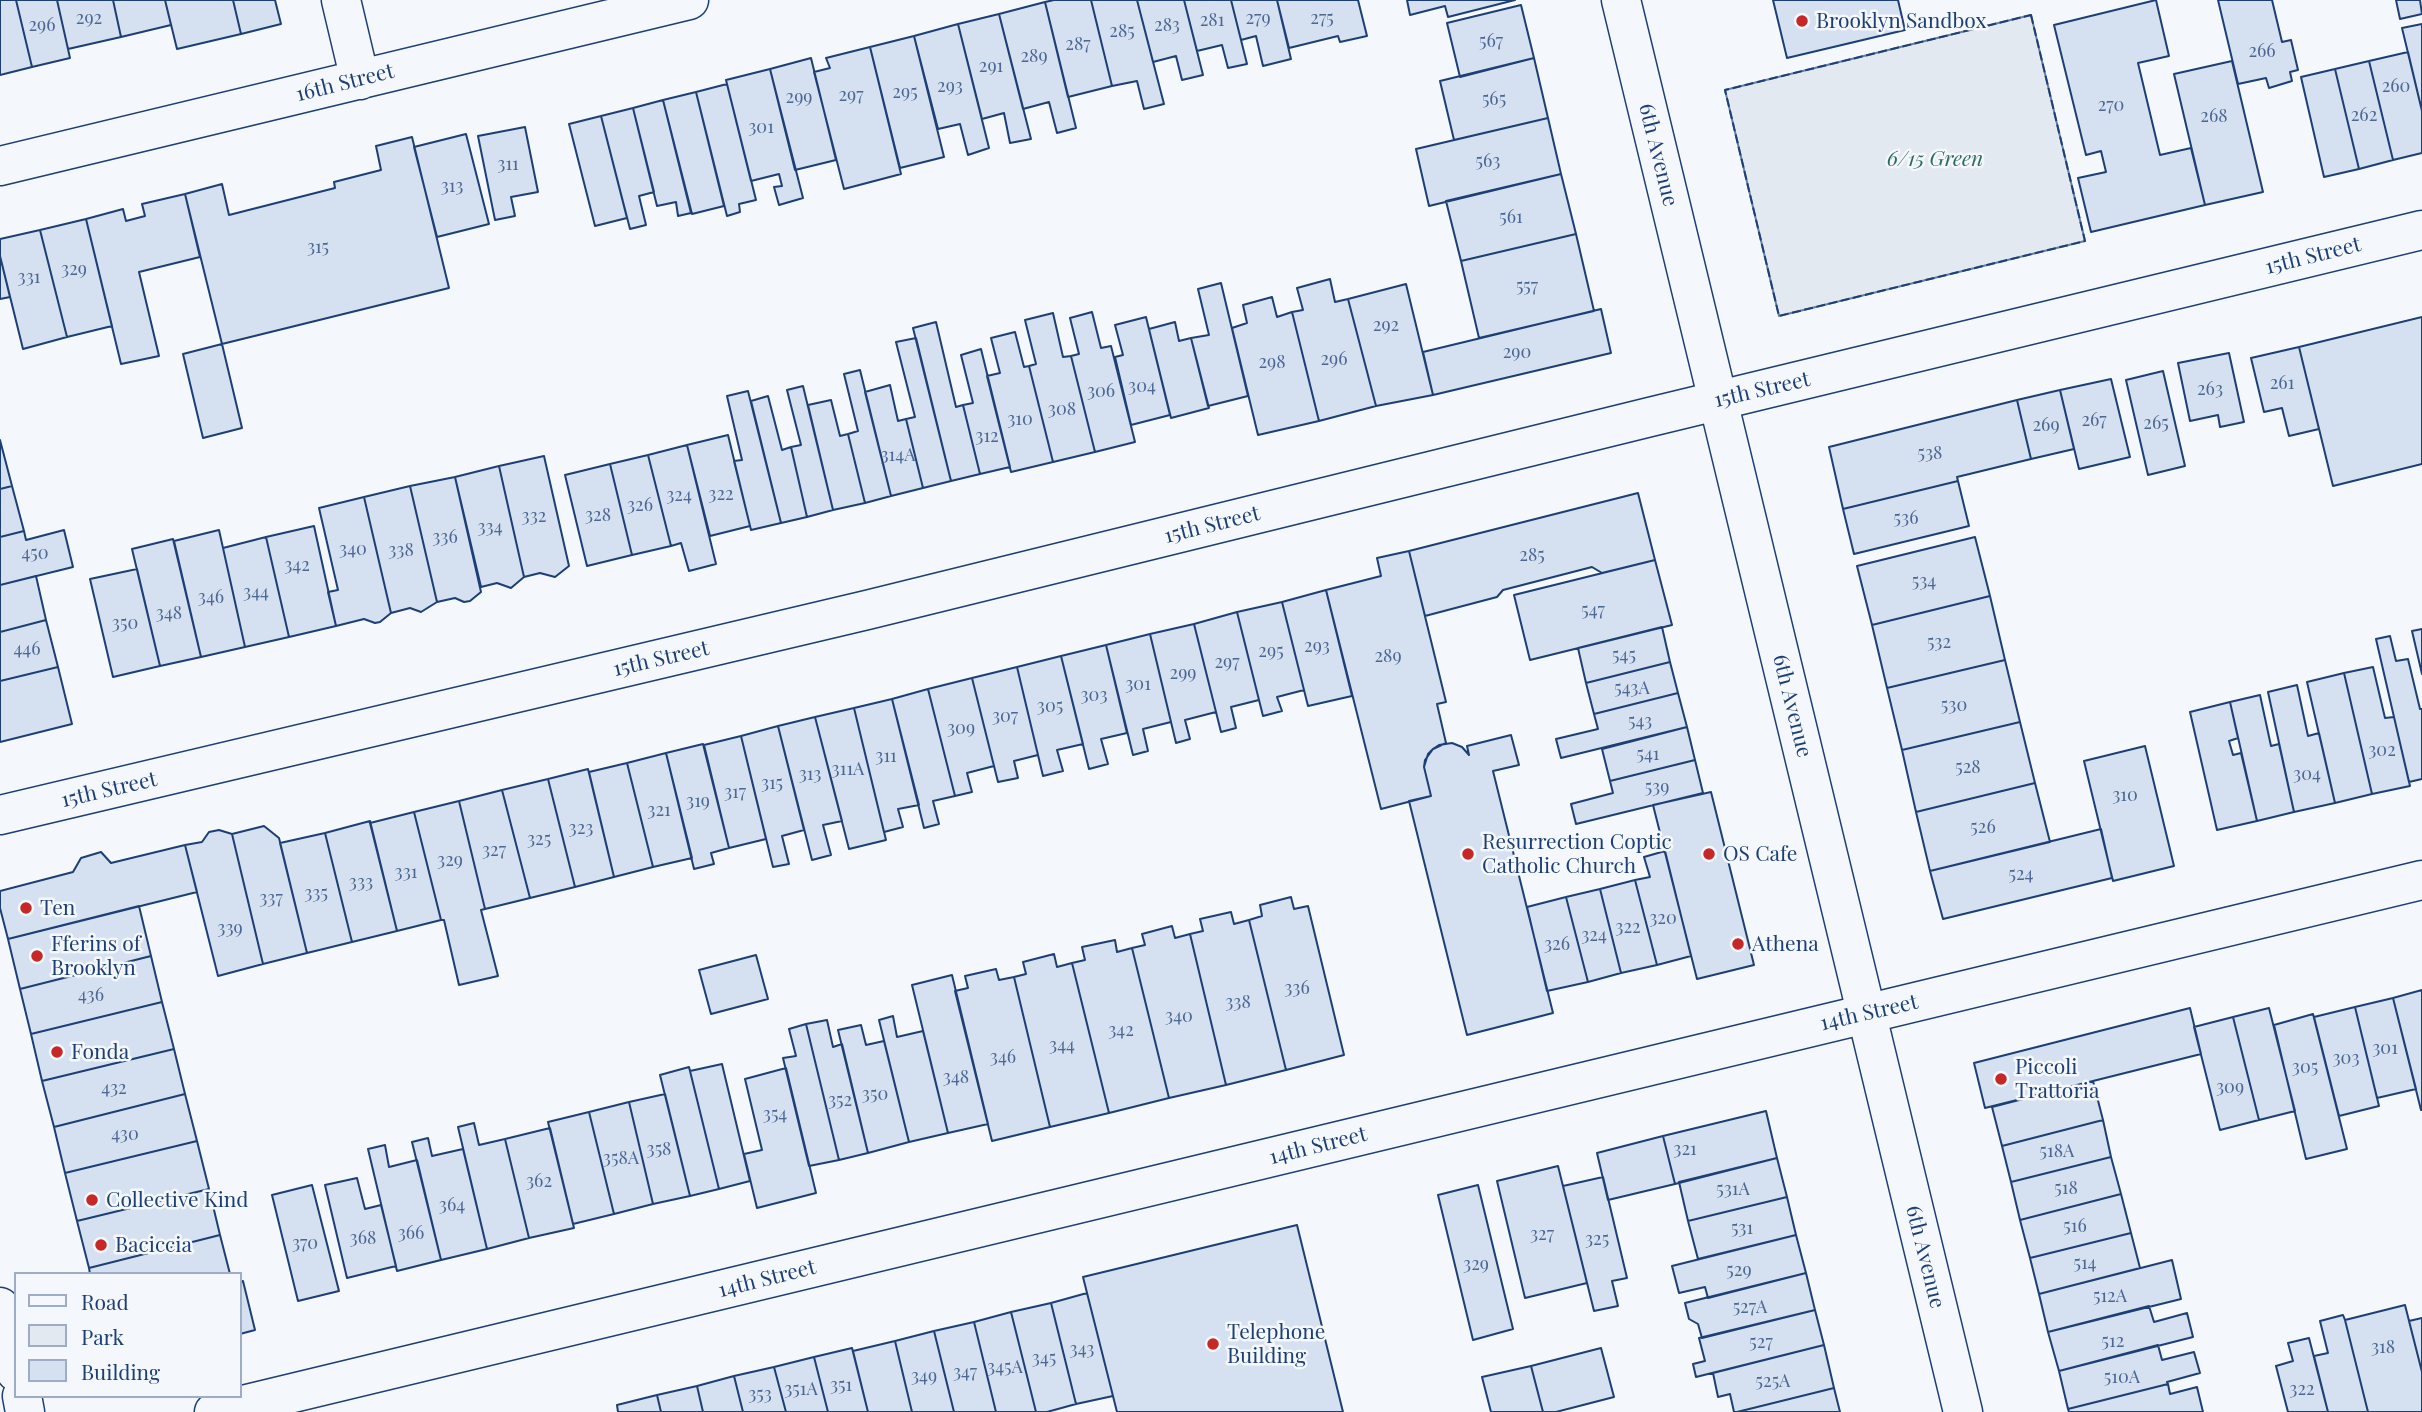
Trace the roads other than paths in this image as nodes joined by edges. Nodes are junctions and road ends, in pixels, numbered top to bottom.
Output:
1 (341, 0) edge
2 (689, 0) edge
3 (1620, 0) edge
4 (360, 80) junction
5 (0, 166) edge
6 (2422, 230) edge
7 (1717, 400) junction
8 (0, 815) edge
9 (2422, 880) edge
10 (1867, 1013) junction
11 (0, 1307) edge
12 (14, 1364) edge
13 (214, 1412) edge
14 (1963, 1412) edge

1 - 4 street
2 - 4 street, 16th Street
3 - 7 street, 6th Avenue
4 - 5 street, 16th Street
6 - 7 street, 15th Street
7 - 8 street, 15th Street
7 - 10 street, 6th Avenue
9 - 10 street, 14th Street
10 - 13 street, 14th Street
10 - 14 street, 6th Avenue
11 - 12 street

